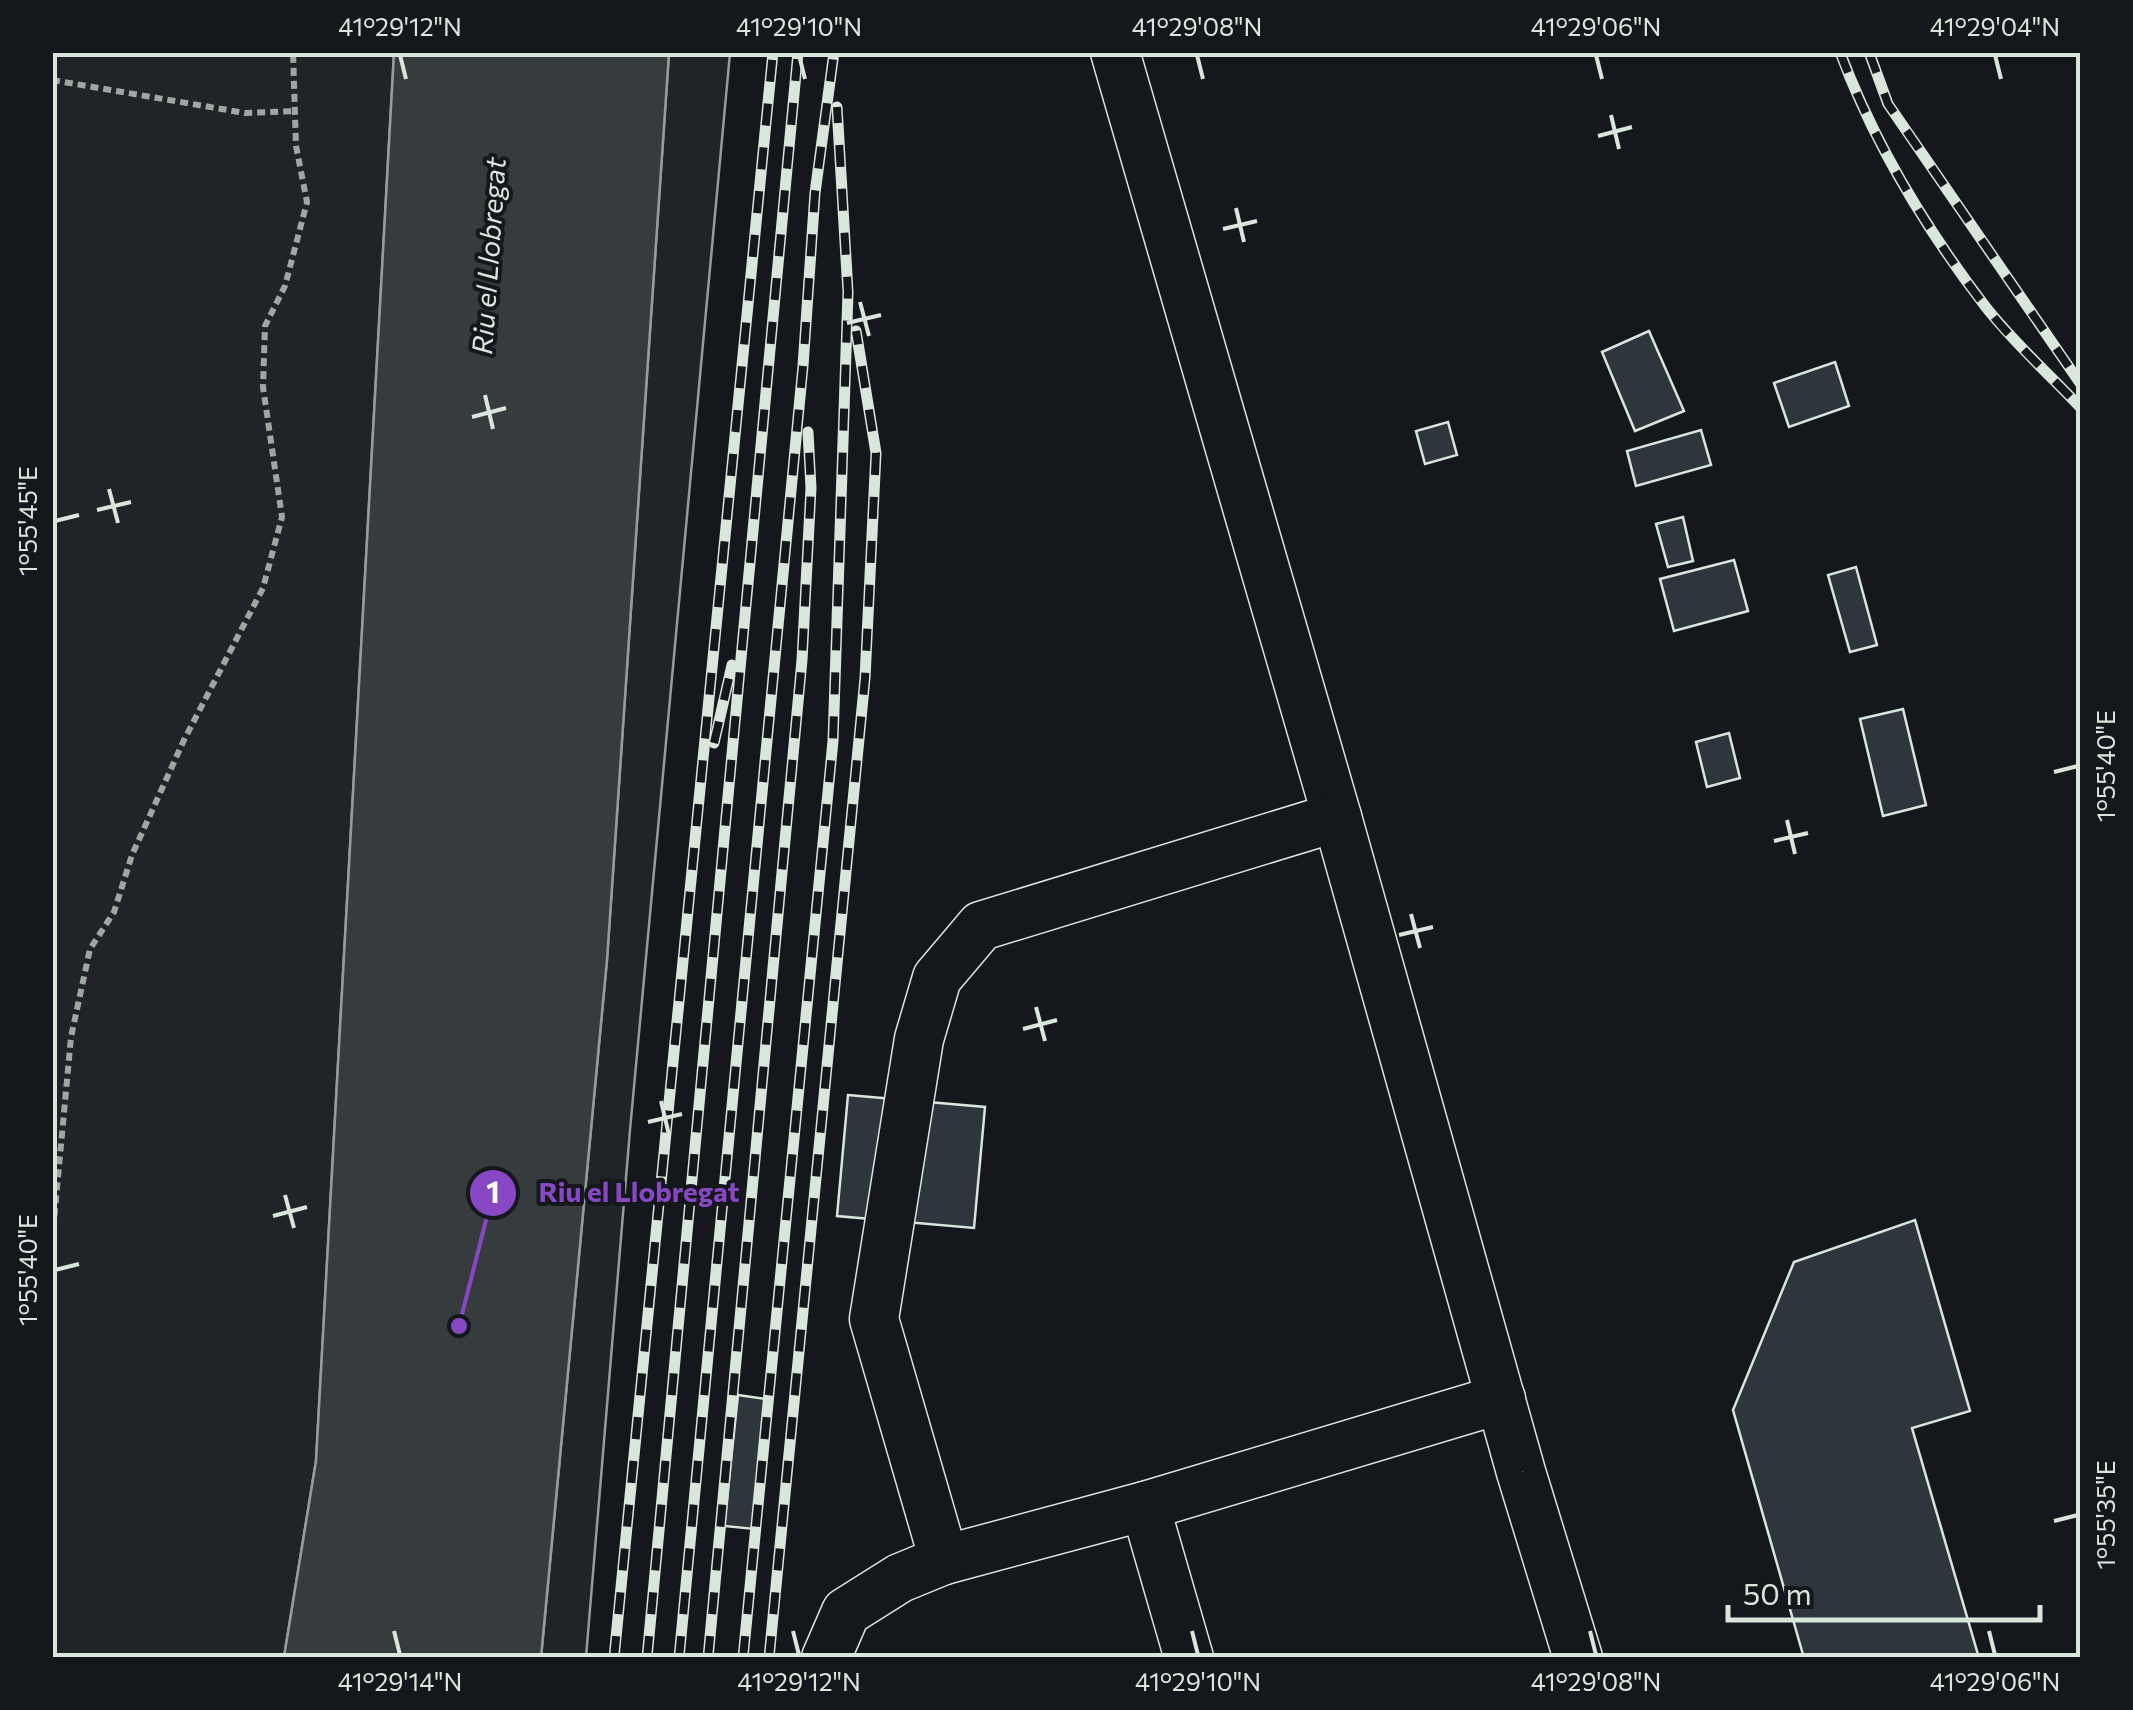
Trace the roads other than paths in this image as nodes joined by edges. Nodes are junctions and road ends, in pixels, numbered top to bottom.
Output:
1 (1115, 52) edge
2 (1338, 817) junction
3 (1501, 1400) junction
4 (1145, 1506) junction
5 (944, 1560) junction
6 (826, 1658) edge
7 (1190, 1658) edge
8 (1578, 1658) edge

1 - 2 lane
2 - 3 lane
2 - 5 lane
3 - 4 lane
3 - 8 lane
4 - 5 lane
4 - 7 lane
5 - 6 lane

